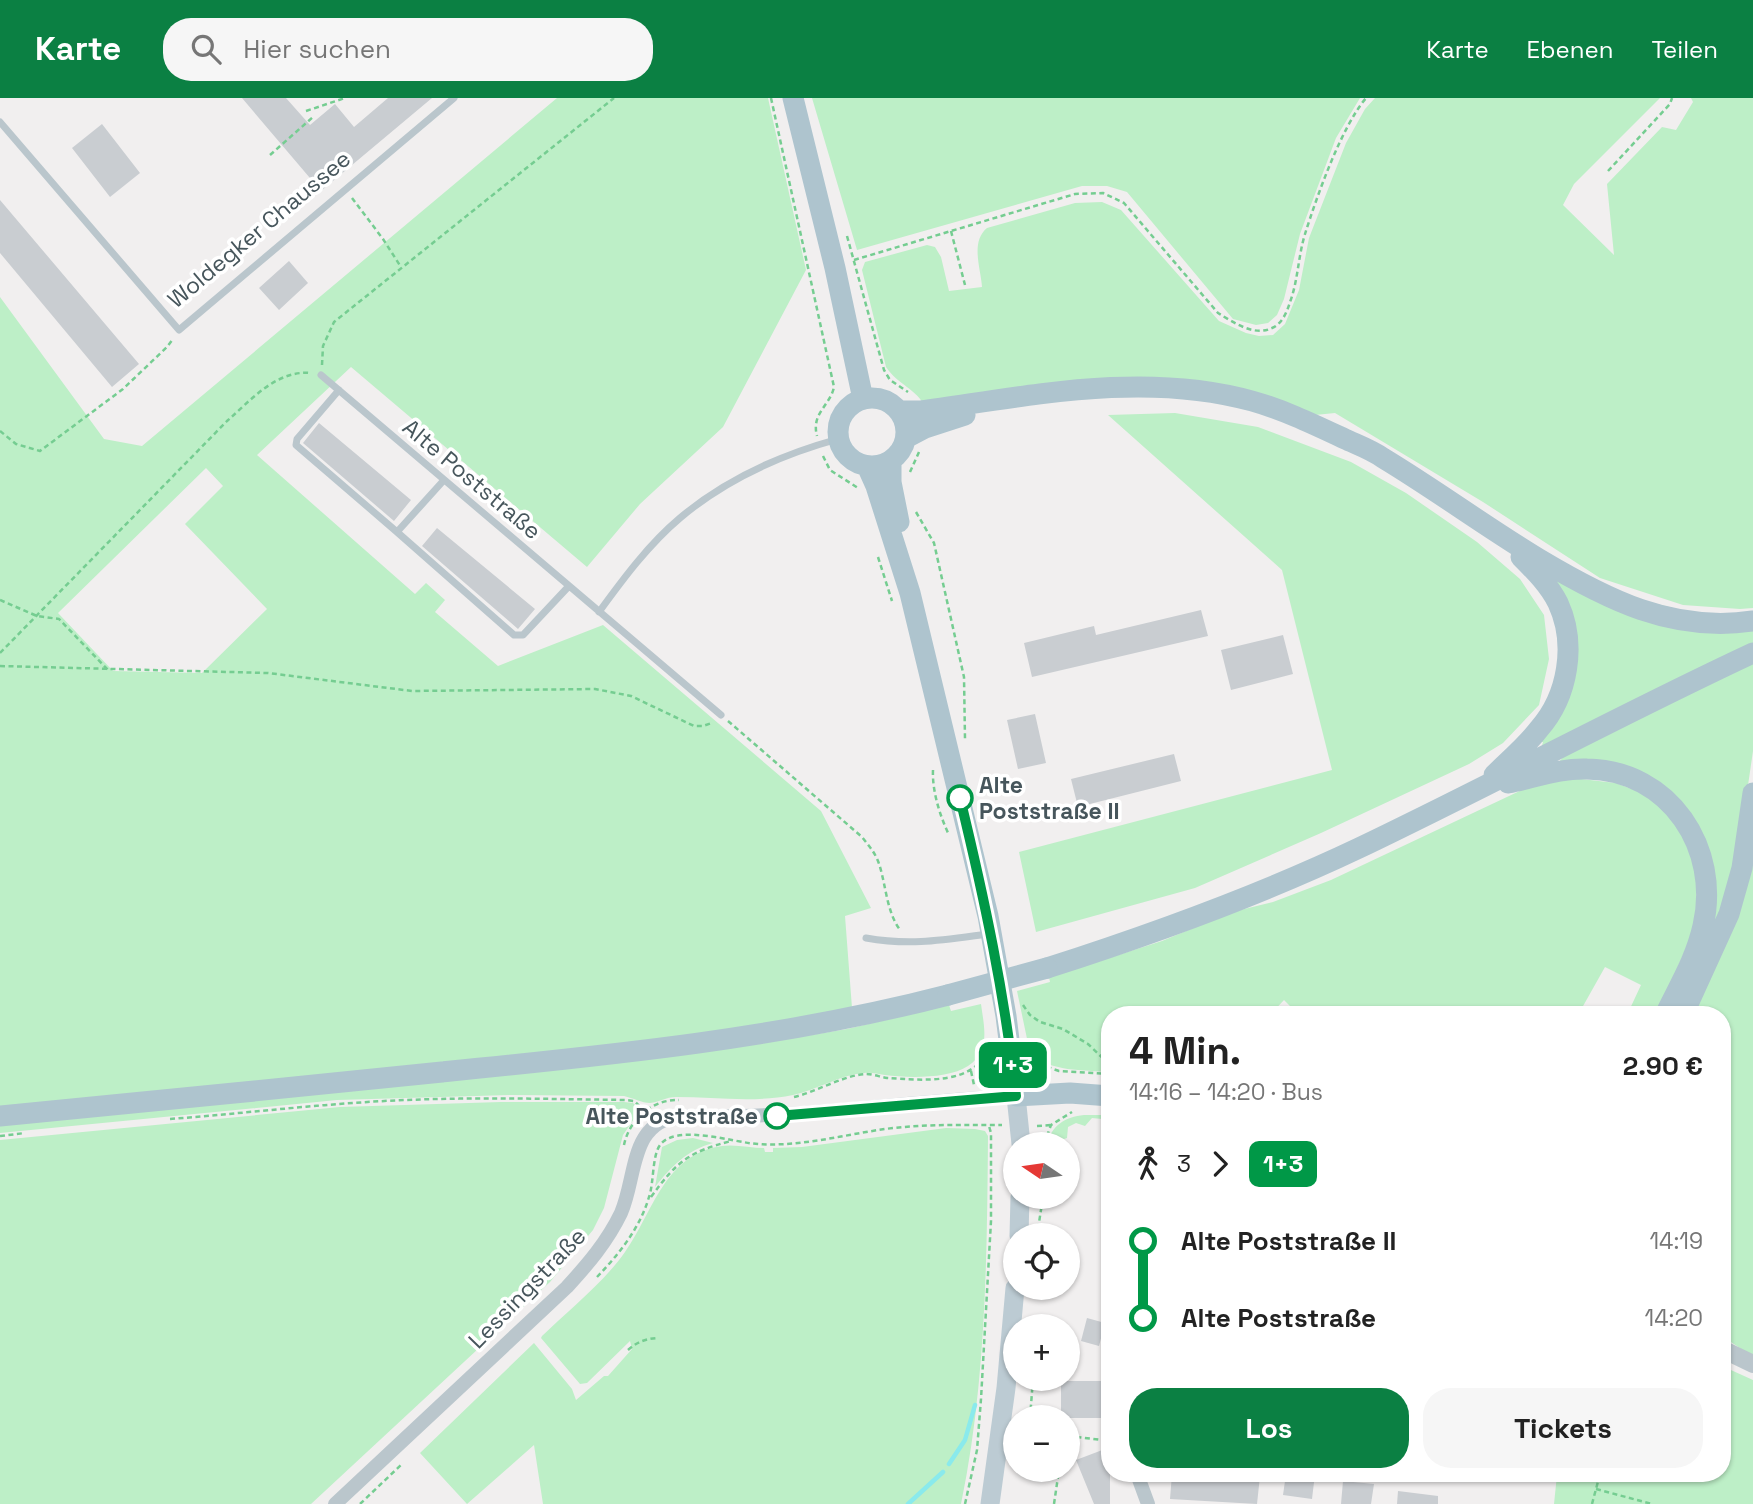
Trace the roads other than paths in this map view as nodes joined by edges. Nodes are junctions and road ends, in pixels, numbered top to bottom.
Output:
1 (454, 98) edge
2 (793, 98) edge
3 (0, 122) edge
4 (321, 375) road end
5 (339, 390) junction
6 (863, 398) junction
7 (899, 411) junction
8 (923, 419) junction
9 (906, 438) junction
10 (838, 439) junction
11 (891, 460) junction
12 (867, 466) junction
13 (444, 480) junction
14 (397, 532) junction
15 (1500, 536) junction
16 (569, 586) junction
17 (909, 593) junction
18 (599, 612) junction
19 (1753, 621) edge
20 (1753, 653) edge
21 (721, 715) road end
22 (1482, 788) junction
23 (1753, 793) edge
24 (992, 933) junction
25 (866, 938) dead end
26 (1669, 1006) edge
27 (1687, 1006) edge
28 (1101, 1095) edge
29 (1016, 1096) junction
30 (0, 1116) edge
31 (1020, 1132) edge
32 (1014, 1300) edge
33 (1731, 1353) edge
34 (1753, 1364) edge
35 (1141, 1482) edge
36 (335, 1504) edge
37 (990, 1504) edge
38 (1148, 1504) edge

1 - 3 lane, Woldegker Chaussee
2 - 6 main road
4 - 5 lane, Alte Poststraße
5 - 13 lane, Alte Poststraße
5 - 14 lane
6 - 7 main road
6 - 10 main road
7 - 8 main road
7 - 9 main road
8 - 9 main road
8 - 15 main road
9 - 11 main road
10 - 12 main road
10 - 18 lane
11 - 12 main road
11 - 17 main road
12 - 17 main road
13 - 14 lane
13 - 16 lane, Alte Poststraße
14 - 16 lane
15 - 19 main road
15 - 22 main road
16 - 18 lane, Alte Poststraße
17 - 24 main road
18 - 21 lane, Alte Poststraße
20 - 22 main road
22 - 26 main road
22 - 30 main road, bridge
23 - 27 main road
24 - 25 lane
24 - 29 main road
28 - 29 main road
29 - 31 main road
29 - 36 street, Lessingstraße
32 - 37 main road
33 - 34 street
35 - 38 street

